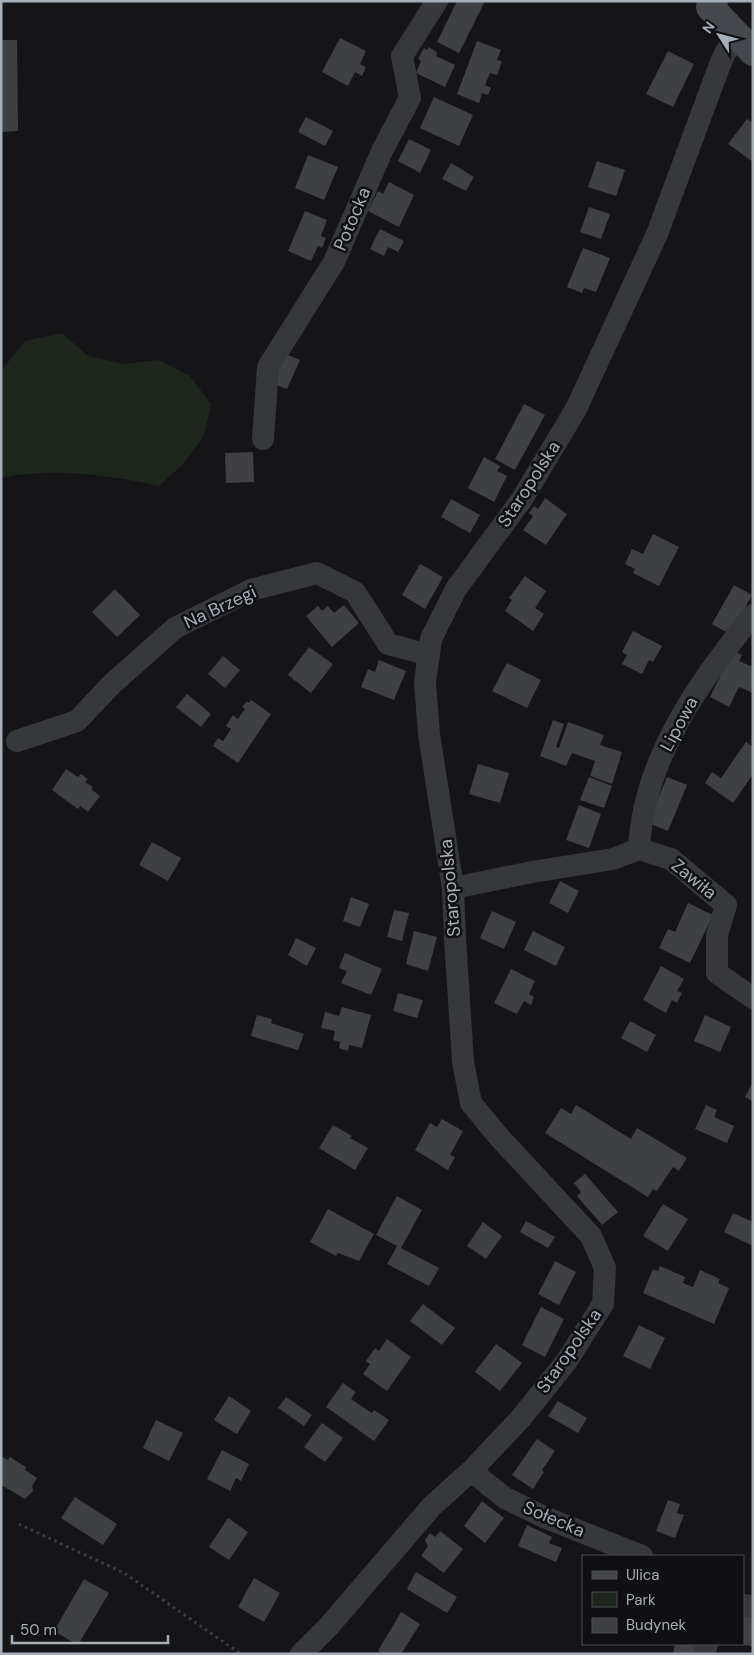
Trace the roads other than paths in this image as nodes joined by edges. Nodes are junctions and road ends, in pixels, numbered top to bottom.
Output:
1 (438, 1) edge
2 (709, 3) edge
3 (744, 44) edge
4 (263, 439) dead end
5 (753, 615) edge
6 (428, 655) junction
7 (17, 741) dead end
8 (639, 849) junction
9 (453, 888) junction
10 (753, 998) edge
11 (471, 1472) junction
12 (640, 1555) edge
13 (301, 1654) edge

1 - 4 street, Potocka
2 - 3 street
3 - 6 street, Staropolska
5 - 8 street, Lipowa
6 - 7 street, Na Brzegi
6 - 9 street, Staropolska
8 - 9 street
8 - 10 street, Zawiła
9 - 11 street, Staropolska
11 - 12 street, Sołecka
11 - 13 street, Staropolska

